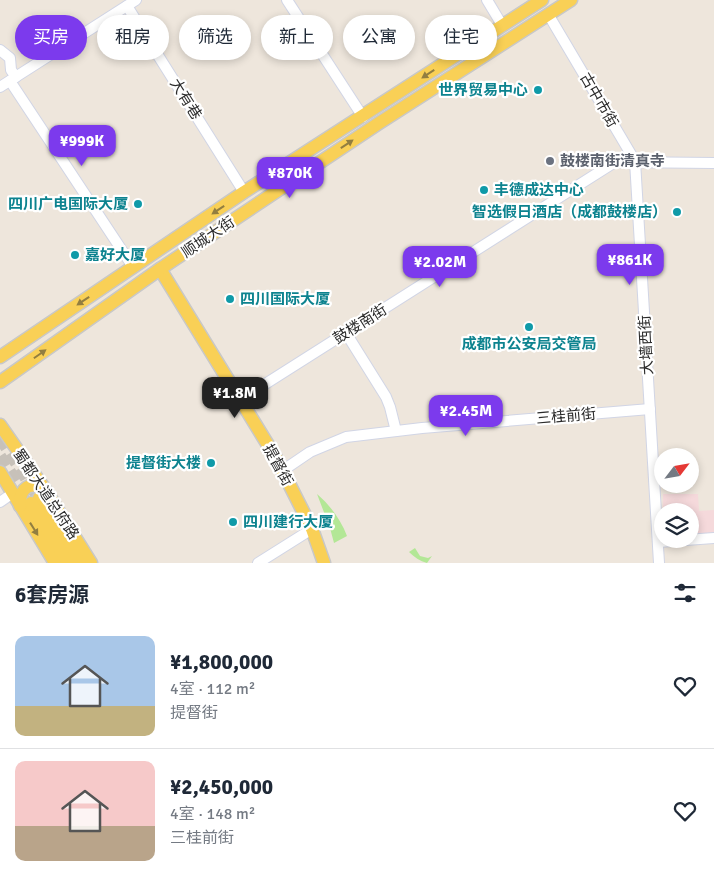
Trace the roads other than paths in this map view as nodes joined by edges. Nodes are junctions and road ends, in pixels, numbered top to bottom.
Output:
1 (287, 0) edge
2 (487, 0) edge
3 (542, 0) edge
4 (570, 0) edge
5 (132, 3) edge
6 (548, 14) junction
7 (502, 25) junction
8 (0, 50) edge
9 (13, 79) junction
10 (0, 87) edge
11 (362, 117) junction
12 (635, 161) junction
13 (714, 163) edge
14 (244, 192) junction
15 (133, 267) junction
16 (160, 269) junction
17 (346, 333) junction
18 (0, 357) edge
19 (0, 382) edge
20 (240, 400) junction
21 (650, 409) junction
22 (0, 425) edge
23 (396, 431) junction
24 (282, 471) junction
25 (0, 472) edge
26 (13, 493) junction
27 (34, 499) junction
28 (0, 502) edge
29 (656, 503) edge
30 (312, 530) junction
31 (714, 538) edge
32 (699, 539) edge
33 (658, 548) edge
34 (56, 563) edge
35 (68, 563) edge
36 (80, 563) edge
37 (91, 563) edge
38 (258, 563) edge
39 (324, 563) edge
40 (659, 563) edge

1 - 11 street
2 - 7 street
3 - 7 main road, 顺城大街
4 - 6 main road, 顺城大街
5 - 9 street
5 - 14 street, 大有巷
6 - 12 street, 古中市街
16 -> 6 main road, 顺城大街
7 -> 11 main road, 顺城大街
8 - 9 street
9 - 10 street
9 - 15 street
11 - 14 main road, 顺城大街
12 - 13 street, 鼓楼南街
12 - 17 street, 鼓楼南街
12 - 21 street, 大墙西街
14 -> 15 main road, 顺城大街
15 -> 18 main road, 顺城大街
19 -> 16 main road, 顺城大街
16 - 20 main road, 提督街
17 - 20 street, 鼓楼南街
17 - 23 street
20 - 24 main road, 提督街
21 - 23 street, 三桂前街
21 - 29 street, 大墙西街
22 - 27 main road, 蜀都大道总府路
23 - 24 street, 三桂前街
24 - 30 main road, 提督街
25 - 26 main road, 蜀都大道总府路
26 - 27 main road, 蜀都大道总府路
26 - 28 street
27 -> 34 main road, 蜀都大道总府路
27 - 35 main road, 蜀都大道总府路
27 - 36 main road, 蜀都大道总府路
27 - 37 main road, 蜀都大道总府路
30 - 38 street
30 - 39 main road, 提督街
31 - 32 street
33 - 40 street, 大墙西街

